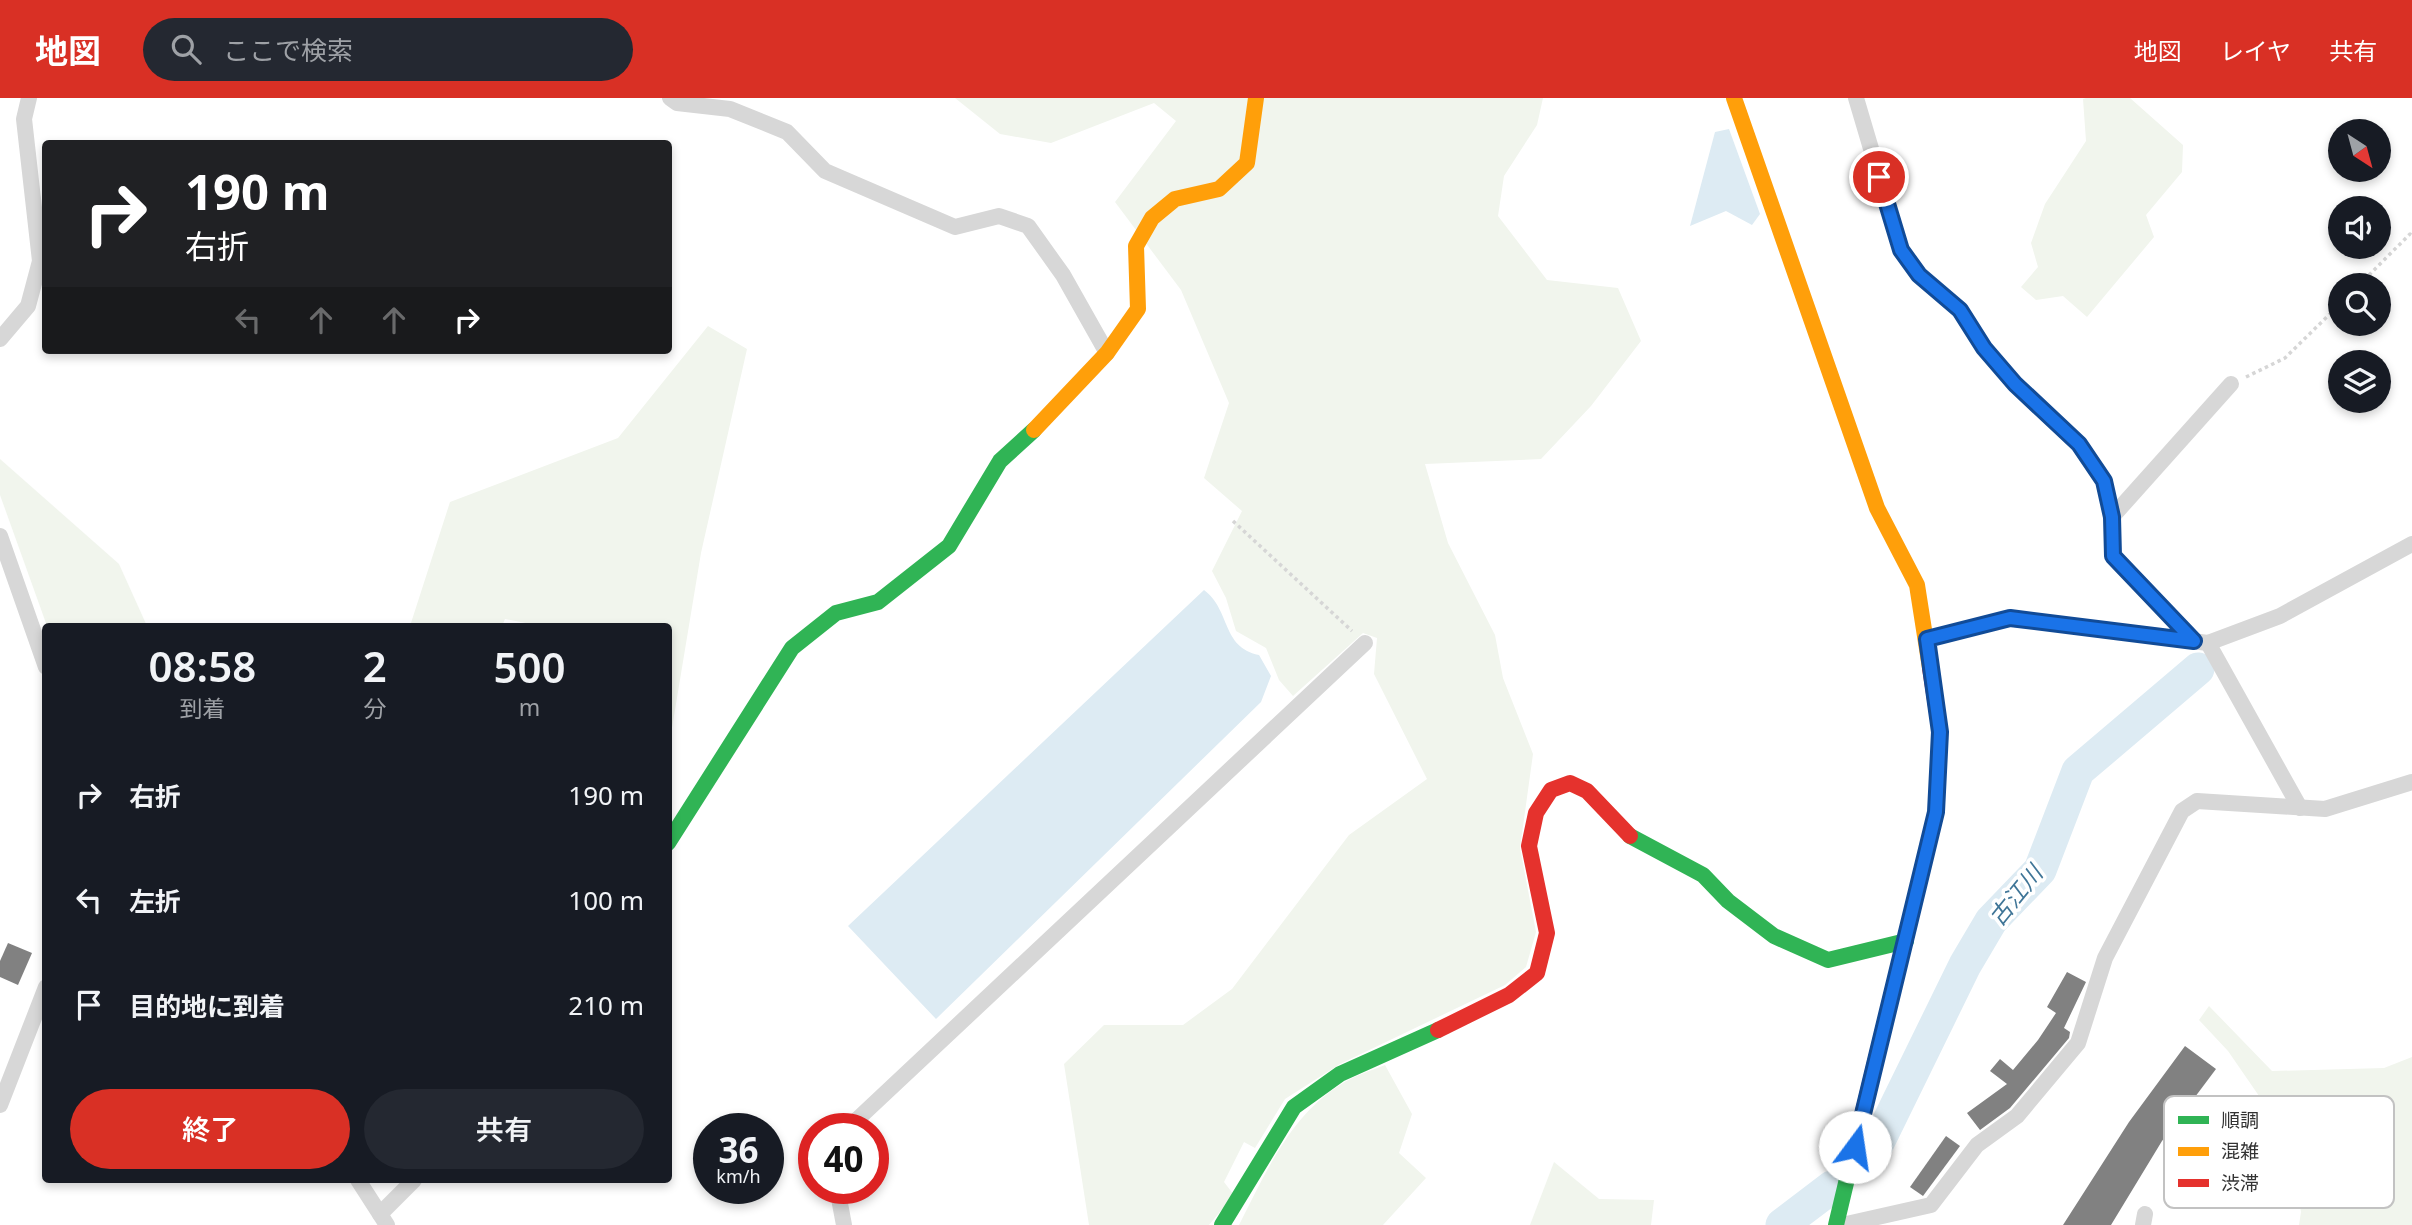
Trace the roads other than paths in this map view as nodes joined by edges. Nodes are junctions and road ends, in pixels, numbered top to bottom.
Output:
1 (29, 98) edge
2 (670, 98) edge
3 (1256, 98) edge
4 (1734, 98) edge
5 (1856, 98) edge
6 (0, 339) edge
7 (1107, 353) junction
8 (2231, 384) road end
9 (2112, 517) junction
10 (0, 536) edge
11 (2412, 544) edge
12 (1927, 639) junction
13 (2201, 642) junction
14 (1365, 643) road end
15 (42, 656) edge
16 (2412, 782) edge
17 (2300, 808) junction
18 (672, 837) edge
19 (1906, 941) junction
20 (42, 997) edge
21 (0, 1105) edge
22 (864, 1113) edge
23 (360, 1183) edge
24 (412, 1183) edge
25 (840, 1204) edge
26 (383, 1219) edge
27 (844, 1225) edge
28 (1222, 1225) edge
29 (1836, 1225) edge
30 (1842, 1225) edge

1 - 6 street
2 - 7 street
3 - 7 street
4 - 12 street
5 - 9 street
7 - 18 street
8 - 9 street
9 - 13 street
10 - 15 street
11 - 13 street
12 - 13 street
12 - 19 street
13 - 17 street
14 - 22 street
16 - 17 street
17 - 30 street
19 - 28 street
19 - 29 street
20 - 21 street
23 - 26 street
24 - 26 street
25 - 27 street

